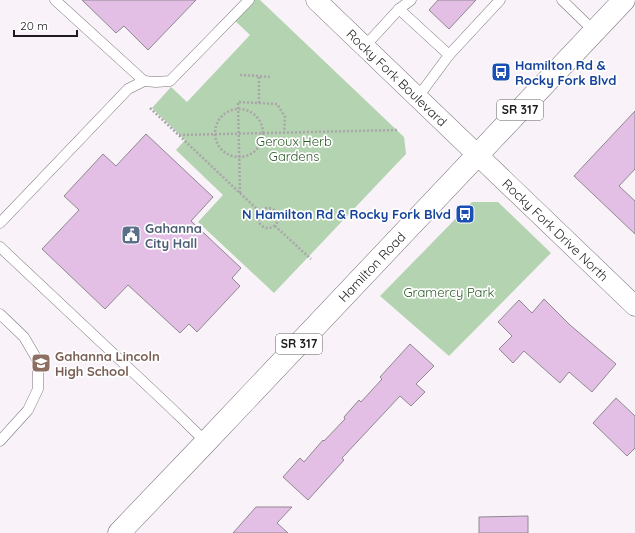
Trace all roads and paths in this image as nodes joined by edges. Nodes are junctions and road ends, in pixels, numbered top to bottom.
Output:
1 (55, 0) edge
2 (249, 0) edge
3 (316, 0) edge
4 (411, 0) edge
5 (500, 0) edge
6 (562, 0) edge
7 (624, 0) edge
8 (399, 9) junction
9 (594, 31) junction
10 (365, 46) junction
11 (449, 55) junction
12 (270, 77) dead end
13 (144, 81) junction
14 (418, 97) junction
15 (259, 102) junction
16 (150, 108) dead end
17 (238, 109) junction
18 (398, 130) dead end
19 (284, 133) junction
20 (215, 134) junction
21 (238, 134) junction
22 (263, 134) junction
23 (179, 135) junction
24 (478, 154) junction
25 (239, 158) junction
26 (240, 193) junction
27 (260, 212) junction
28 (0, 223) edge
29 (275, 226) junction
30 (0, 247) edge
31 (311, 259) dead end
32 (635, 306) edge
33 (0, 314) edge
34 (0, 441) edge
35 (206, 442) junction
36 (119, 533) edge

1 - 13 lane
2 - 13 lane
3 - 10 street, Rocky Fork Boulevard
4 - 8 lane
5 - 11 lane
6 - 9 lane
7 - 9 main road, Hamilton Road / SR 317
8 - 10 lane
8 - 11 lane
9 - 24 main road, Hamilton Road / SR 317
10 - 14 street, Rocky Fork Boulevard
11 - 14 lane
12 - 15 path
13 - 28 lane
14 - 24 street, Rocky Fork Boulevard
15 - 17 path
15 - 19 path
16 - 23 path
17 - 20 path
17 - 21 path
17 - 22 path
18 - 19 path
19 - 22 path
20 - 21 path
20 - 23 path
20 - 25 path
21 - 22 path
21 - 25 path
22 - 25 path
23 - 26 path
24 - 32 street, Rocky Fork Drive North
24 - 35 main road, Hamilton Road / SR 317
25 - 26 path
26 - 27 path
27 - 29 path
27 - 29 path
29 - 31 path
30 - 35 lane
33 - 34 lane
35 - 36 main road, Hamilton Road / SR 317

